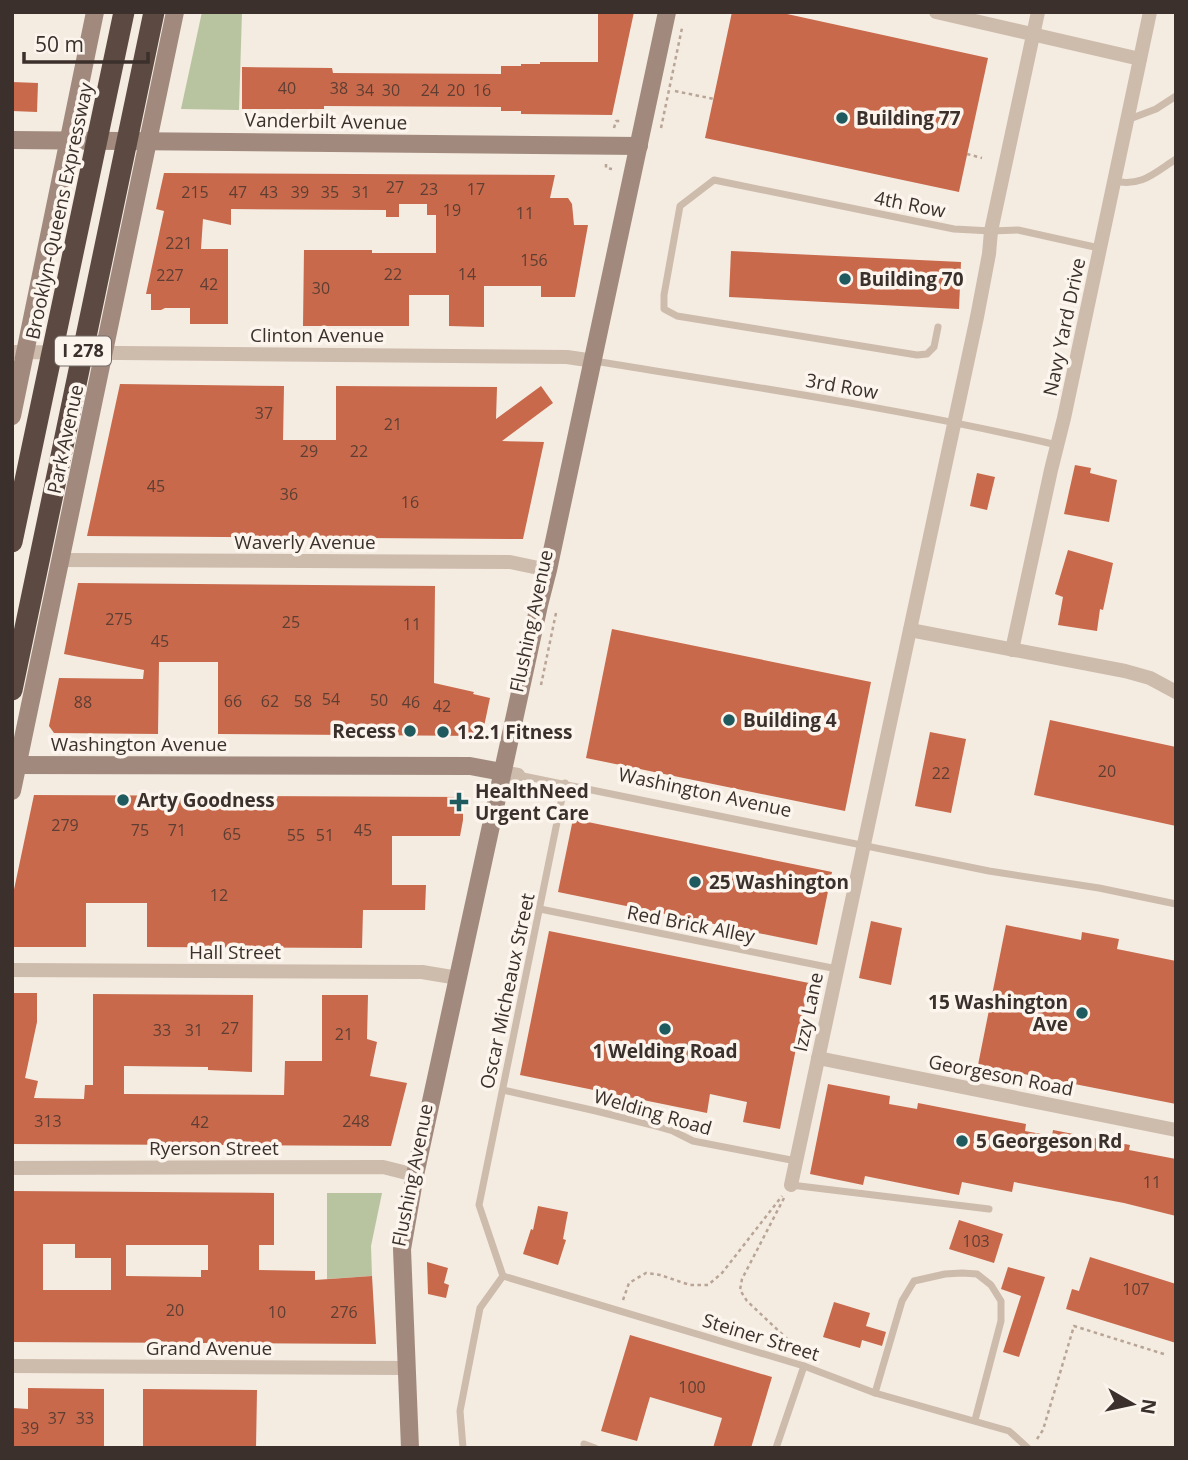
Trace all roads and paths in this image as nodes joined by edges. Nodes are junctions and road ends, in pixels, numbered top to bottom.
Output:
1 (95, 12) edge
2 (124, 12) edge
3 (154, 12) edge
4 (175, 12) edge
5 (667, 12) edge
6 (936, 12) edge
7 (1038, 12) edge
8 (1150, 12) edge
9 (683, 23) dead end
10 (1033, 35) junction
11 (1140, 59) junction
12 (675, 91) dead end
13 (1176, 96) edge
14 (714, 99) dead end
15 (1127, 120) junction
16 (622, 121) dead end
17 (614, 128) dead end
18 (659, 136) dead end
19 (12, 140) edge
20 (68, 141) junction
21 (148, 141) junction
22 (639, 146) junction
23 (967, 154) dead end
24 (982, 158) dead end
25 (1176, 159) edge
26 (606, 162) dead end
27 (612, 169) dead end
28 (1114, 181) junction
29 (991, 232) junction
30 (1100, 248) junction
31 (938, 327) dead end
32 (19, 352) edge
33 (104, 353) junction
34 (594, 361) junction
35 (620, 366) joint
36 (12, 416) edge
37 (953, 422) junction
38 (1057, 445) junction
39 (12, 542) edge
40 (61, 560) junction
41 (548, 570) junction
42 (556, 613) dead end
43 (910, 630) junction
44 (1012, 650) junction
45 (12, 690) edge
46 (539, 690) dead end
47 (1176, 692) edge
48 (15, 765) edge
49 (510, 773) junction
50 (565, 783) junction
51 (12, 792) edge
52 (863, 846) junction
53 (1176, 904) edge
54 (540, 909) junction
55 (837, 969) junction
56 (12, 970) edge
57 (458, 978) junction
58 (818, 1058) junction
59 (502, 1090) junction
60 (1176, 1130) edge
61 (796, 1161) junction
62 (12, 1168) edge
63 (415, 1175) junction
64 (790, 1185) junction
65 (989, 1209) dead end
66 (503, 1276) junction
67 (619, 1310) junction
68 (1167, 1355) dead end
69 (12, 1366) edge
70 (803, 1366) junction
71 (406, 1368) junction
72 (875, 1393) junction
73 (975, 1420) junction
74 (1037, 1439) dead end
75 (584, 1444) dead end
76 (410, 1448) edge
77 (463, 1448) edge
78 (595, 1448) edge
79 (776, 1448) edge
80 (1028, 1448) edge

1 - 20 main road
2 - 39 highway, Brooklyn-Queens Expressway / I 278, bridge
3 - 45 highway, I 278, bridge
4 - 21 main road, Park Avenue
5 - 22 main road, Flushing Avenue
6 - 10 street
7 - 10 street
8 - 11 street, Navy Yard Drive
9 - 18 path
10 - 11 street
10 - 29 street
11 - 15 street, Navy Yard Drive
12 - 14 path
13 - 15 lane
15 - 28 street, Navy Yard Drive
16 - 17 path
19 - 20 main road, Vanderbilt Avenue
20 - 21 main road, Vanderbilt Avenue
20 - 32 main road
21 - 22 main road, Vanderbilt Avenue
21 - 33 main road, Park Avenue
22 - 34 main road, Flushing Avenue
23 - 24 path
25 - 28 lane
26 - 27 path
28 - 30 street, Navy Yard Drive
29 - 30 lane, 4th Row
29 - 31 lane, 4th Row
29 - 37 street
30 - 38 street, Navy Yard Drive
32 - 33 street, Clinton Avenue
32 - 36 main road
33 - 34 street, Clinton Avenue
33 - 40 main road, Park Avenue
34 - 35 lane, Clinton Avenue
34 - 41 main road, Flushing Avenue
35 - 37 lane, 3rd Row
37 - 38 lane, 3rd Row
37 - 43 street
38 - 44 street, Navy Yard Drive
40 - 41 street, Waverly Avenue
40 - 48 main road, Park Avenue
41 - 49 main road, Flushing Avenue
42 - 46 path, Flushing Avenue
43 - 44 street
43 - 52 street
44 - 47 street
48 - 49 main road, Washington Avenue
48 - 51 main road, Park Avenue
49 - 50 lane, Washington Avenue
49 - 57 main road, Flushing Avenue
50 - 52 lane, Washington Avenue
50 - 54 lane, Oscar Micheaux Street
52 - 53 lane, Washington Avenue
52 - 55 street, Izzy Lane
54 - 55 lane, Red Brick Alley
54 - 59 lane, Oscar Micheaux Street
55 - 58 street, Izzy Lane
56 - 57 street, Hall Street
57 - 63 main road, Flushing Avenue
58 - 60 street, Georgeson Road
58 - 61 street, Izzy Lane
59 - 61 lane, Welding Road
59 - 66 lane, Oscar Micheaux Street
61 - 64 street, Izzy Lane
62 - 63 street, Ryerson Street
63 - 71 main road, Flushing Avenue
64 - 65 lane
64 - 67 path
64 - 70 path
66 - 67 lane, Steiner Street
66 - 77 lane
67 - 70 lane, Steiner Street
68 - 74 path
69 - 71 street, Grand Avenue
70 - 72 lane, Steiner Street
70 - 79 lane
71 - 76 main road, Flushing Avenue
72 - 73 lane, Steiner Street
72 - 73 lane
73 - 80 lane, Steiner Street
75 - 78 lane

